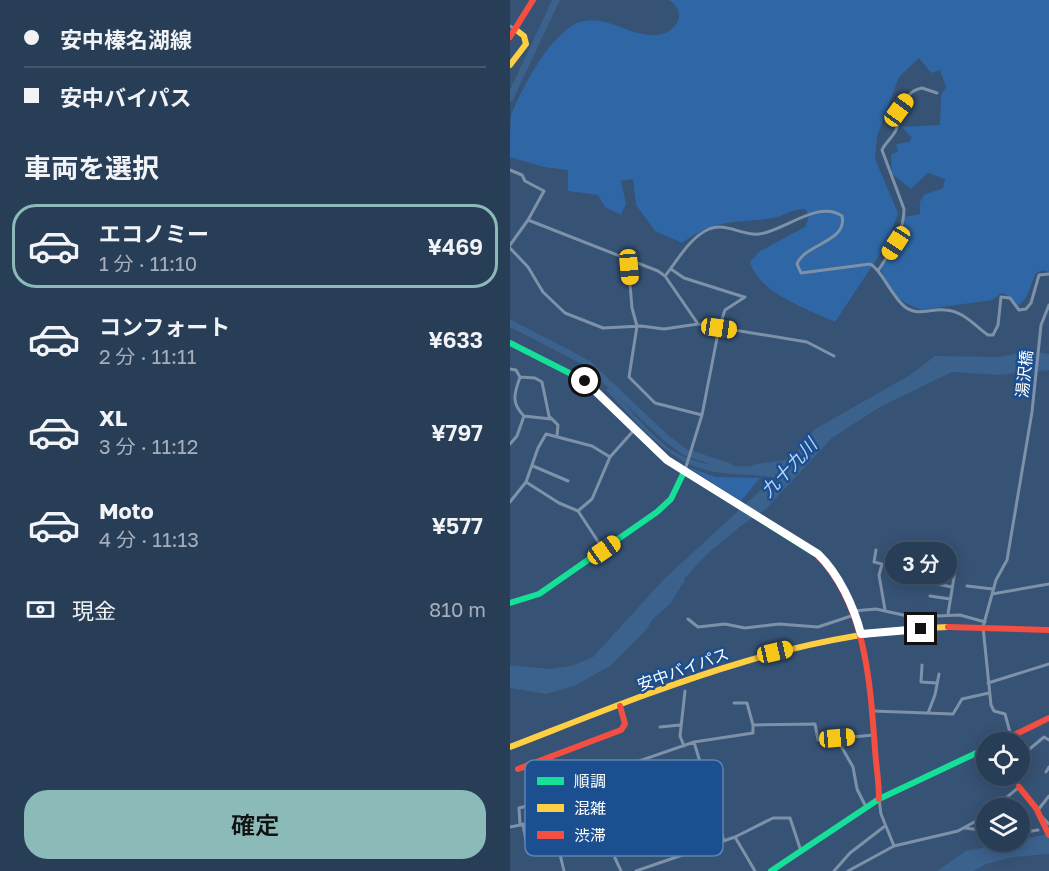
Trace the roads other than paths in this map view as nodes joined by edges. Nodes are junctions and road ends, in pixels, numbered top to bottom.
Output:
1 (533, 0) edge
2 (513, 27) edge
3 (510, 37) edge
4 (510, 65) edge
5 (937, 93) dead end
6 (510, 170) edge
7 (528, 220) junction
8 (510, 247) edge
9 (628, 260) junction
10 (671, 269) junction
11 (878, 271) junction
12 (1049, 274) edge
13 (665, 276) junction
14 (1049, 305) edge
15 (698, 324) junction
16 (637, 326) junction
17 (719, 328) junction
18 (510, 343) edge
19 (834, 356) dead end
20 (510, 369) edge
21 (520, 377) junction
22 (702, 415) junction
23 (524, 416) junction
24 (551, 419) junction
25 (635, 429) junction
26 (557, 436) junction
27 (510, 444) edge
28 (610, 457) junction
29 (533, 466) junction
30 (686, 469) junction
31 (568, 481) dead end
32 (526, 482) junction
33 (510, 502) edge
34 (578, 511) junction
35 (604, 550) junction
36 (876, 550) dead end
37 (957, 559) dead end
38 (939, 575) dead end
39 (954, 578) junction
40 (932, 583) dead end
41 (1049, 585) edge
42 (967, 586) dead end
43 (952, 587) junction
44 (993, 591) junction
45 (930, 596) dead end
46 (950, 599) junction
47 (510, 603) edge
48 (885, 610) junction
49 (854, 613) junction
50 (948, 614) junction
51 (688, 619) dead end
52 (984, 624) junction
53 (1049, 630) edge
54 (861, 634) junction
55 (1049, 664) edge
56 (922, 665) dead end
57 (939, 675) dead end
58 (937, 683) junction
59 (988, 683) junction
60 (684, 691) dead end
61 (989, 693) junction
62 (734, 703) dead end
63 (620, 706) junction
64 (873, 711) junction
65 (928, 713) junction
66 (1049, 718) edge
67 (680, 725) junction
68 (753, 725) junction
69 (660, 727) dead end
70 (1010, 732) edge
71 (1021, 732) edge
72 (874, 735) junction
73 (837, 738) junction
74 (1049, 740) edge
75 (694, 742) junction
76 (684, 746) junction
77 (510, 747) edge
78 (1030, 749) edge
79 (976, 753) edge
80 (542, 760) edge
81 (643, 760) edge
82 (699, 760) edge
83 (525, 766) edge
84 (1049, 767) edge
85 (518, 769) dead end
86 (1046, 771) dead end
87 (1019, 787) joint
88 (1049, 796) edge
89 (1006, 798) edge
90 (879, 799) junction
91 (525, 806) edge
92 (866, 807) junction
93 (1039, 813) junction
94 (976, 822) edge
95 (525, 823) edge
96 (521, 824) junction
97 (510, 826) edge
98 (885, 826) junction
99 (965, 828) junction
100 (1048, 829) edge
101 (976, 830) edge
102 (1038, 830) dead end
103 (1030, 831) edge
104 (735, 837) junction
105 (723, 838) edge
106 (525, 840) edge
107 (724, 841) joint
108 (894, 846) junction
109 (801, 852) junction
110 (561, 856) edge
111 (680, 856) edge
112 (615, 858) dead end
113 (564, 871) edge
114 (621, 871) edge
115 (636, 871) edge
116 (755, 871) edge
117 (771, 871) edge
118 (834, 871) edge
119 (848, 871) edge

1 - 2 main road
2 - 3 main road
2 - 4 main road
5 - 11 street
6 - 7 street
7 - 8 street
7 - 9 street
8 - 16 street
9 - 13 street
9 - 16 street
10 - 11 street
10 - 13 street
10 - 17 street
11 - 12 street
13 - 15 street
14 - 44 street, 湯沢橋
15 - 16 street
15 - 17 street
16 - 22 street
17 - 19 street
17 - 22 street
18 - 25 main road
20 - 21 street
21 - 23 street
21 - 24 street
22 - 30 street
23 - 24 street
23 - 27 street
24 - 26 street
25 - 28 street
25 - 30 main road
26 - 28 street
26 - 29 street
28 - 34 street
29 - 31 street
29 - 32 street
30 - 35 main road
30 - 49 main road
32 - 33 street
32 - 34 street
34 - 35 street
35 - 47 main road
36 - 48 street
37 - 39 street
38 - 39 street
39 - 43 street
40 - 43 street
41 - 44 street
42 - 44 street
43 - 46 street
44 - 52 street, 湯沢橋
45 - 46 street
46 - 50 street
48 - 49 street
48 - 50 street
49 - 51 street
49 - 54 main road
50 - 52 street
52 - 53 main road, 安中バイパス
52 - 54 main road, 安中バイパス
52 - 59 street
54 - 63 main road, 安中バイパス
54 - 64 main road
55 - 59 street
56 - 58 street
57 - 58 street
58 - 65 street
59 - 61 street
60 - 67 street
61 - 65 street
61 - 70 street
62 - 68 street
63 - 77 main road, 安中バイパス
63 - 80 main road
64 - 65 street
64 - 72 main road
66 - 71 main road
67 - 69 street
67 - 76 street
68 - 73 street
68 - 75 street
72 - 73 street
72 - 90 main road
73 - 92 street
74 - 78 street
75 - 76 street
75 - 82 street
76 - 81 street
79 - 90 main road
83 - 85 main road
84 - 86 street
87 - 89 street
87 - 93 main road
88 - 93 street
90 - 92 main road
90 - 98 street
91 - 96 street
92 - 109 main road
93 - 100 main road
94 - 99 street
95 - 96 street
96 - 97 street
96 - 106 street
98 - 108 street
98 - 118 street
99 - 101 street
99 - 108 street
102 - 103 street
104 - 107 street
104 - 109 street
104 - 116 street
105 - 107 street
108 - 119 street
109 - 117 main road
110 - 113 street
111 - 115 street
112 - 114 street

